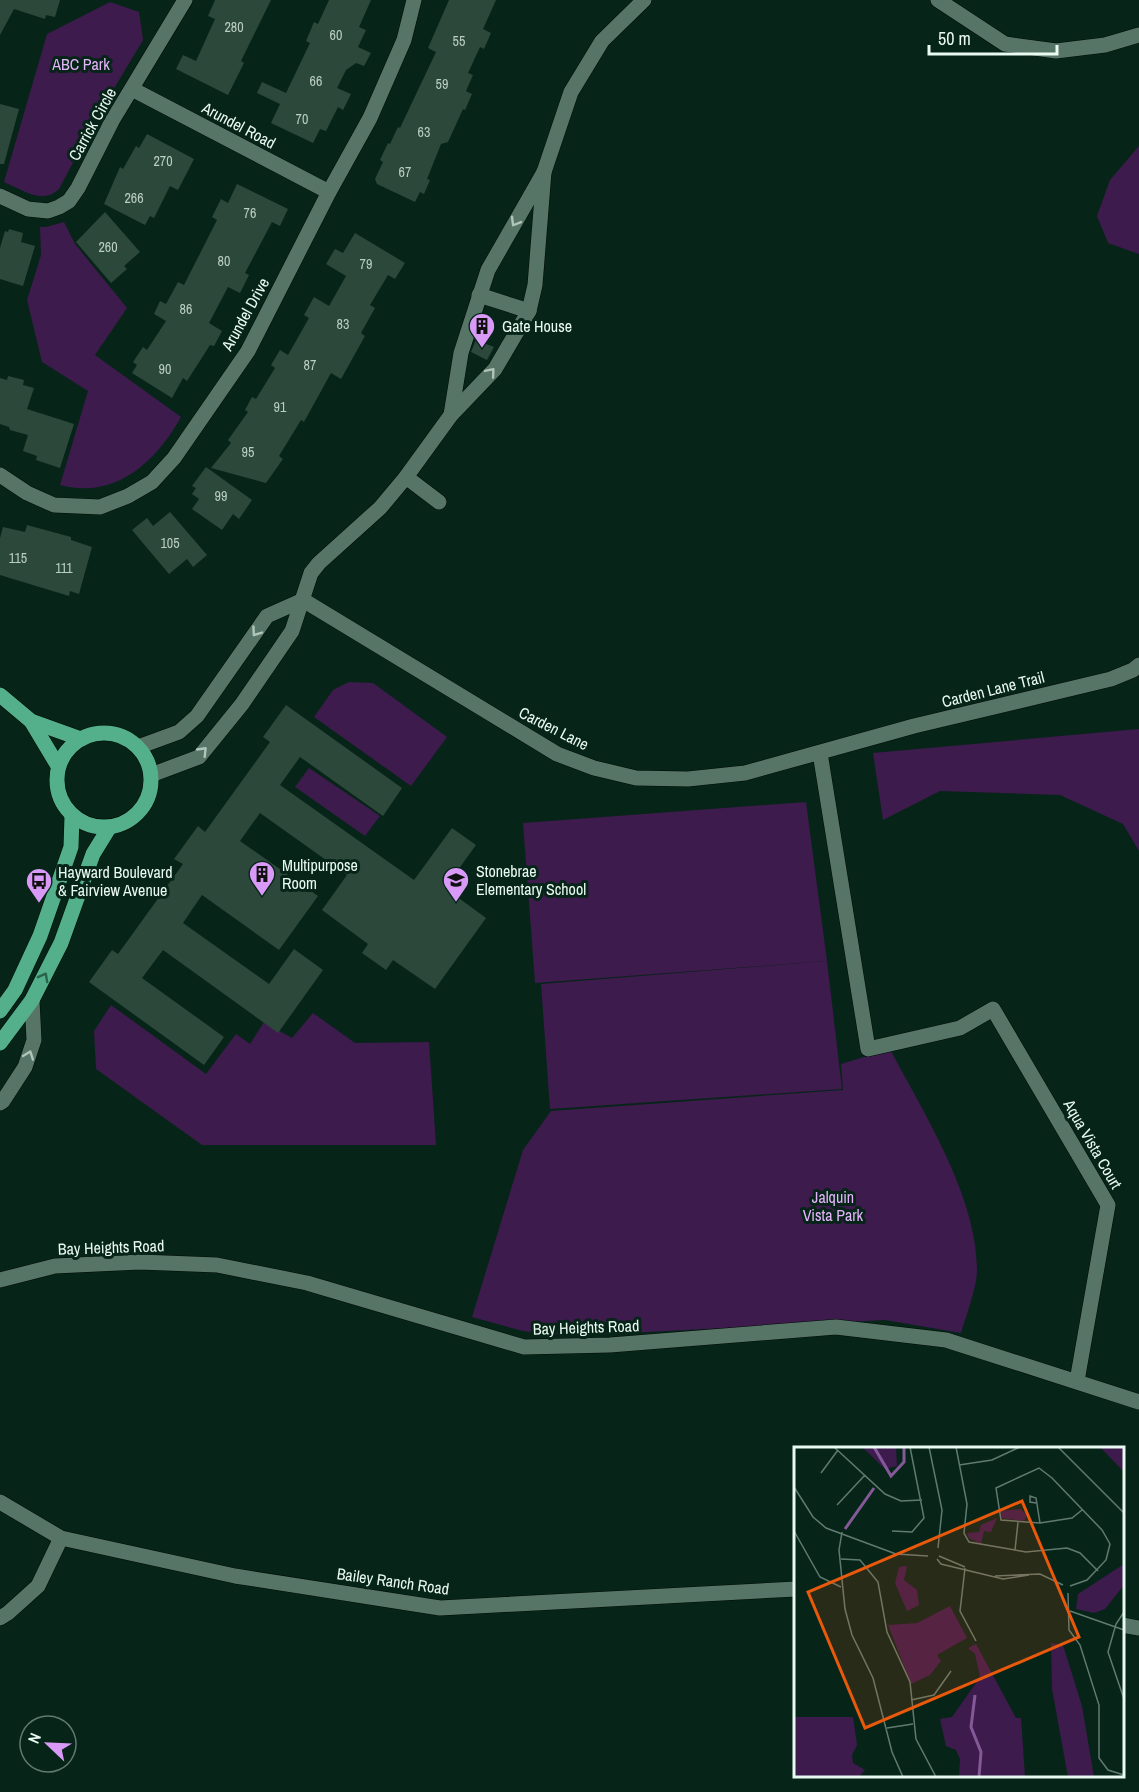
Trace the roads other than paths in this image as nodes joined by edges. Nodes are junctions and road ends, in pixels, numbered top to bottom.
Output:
1 (185, 0) edge
2 (414, 0) edge
3 (644, 0) edge
4 (938, 0) edge
5 (1139, 35) edge
6 (132, 88) junction
7 (544, 172) junction
8 (329, 192) junction
9 (0, 196) edge
10 (479, 295) junction
11 (529, 311) junction
12 (451, 415) junction
13 (0, 475) edge
14 (406, 477) junction
15 (439, 502) dead end
16 (303, 600) junction
17 (1139, 665) edge
18 (0, 695) edge
19 (31, 721) junction
20 (81, 739) junction
21 (854, 743) joint
22 (138, 747) junction
23 (820, 753) junction
24 (58, 766) junction
25 (151, 775) junction
26 (72, 816) junction
27 (109, 828) junction
28 (32, 1000) junction
29 (0, 1011) edge
30 (0, 1043) edge
31 (0, 1103) edge
32 (0, 1280) edge
33 (1077, 1381) junction
34 (1139, 1402) edge
35 (0, 1502) edge
36 (61, 1538) junction
37 (794, 1589) edge
38 (0, 1618) edge
39 (1124, 1625) edge
40 (1139, 1628) edge

1 - 6 street, Carrick Circle
2 - 8 street, Arundel Drive
3 - 7 street
4 - 5 street
6 - 8 street, Arundel Road
6 - 9 street, Carrick Circle
7 -> 10 street
7 - 11 street
8 - 13 street, Arundel Drive
10 - 11 street
10 - 12 street
12 -> 11 street
12 - 14 street
14 - 15 street
14 - 16 street
16 -> 22 street
16 - 23 street, Carden Lane
25 -> 16 street
17 - 21 street, Carden Lane Trail
18 - 19 main road
19 - 20 main road
19 - 24 main road
20 - 22 main road
20 - 24 main road
21 - 23 street, Carden Lane
22 - 25 main road
23 - 33 street, Aqua Vista Court
24 - 26 main road
25 - 27 main road
26 - 27 main road
26 - 29 main road
28 -> 27 main road
28 - 30 main road
31 -> 28 street
32 - 33 street, Bay Heights Road
33 - 34 street, Bay Heights Road
35 - 36 street, Bailey Ranch Road
36 - 37 street, Bailey Ranch Road
36 - 38 street
39 - 40 street

